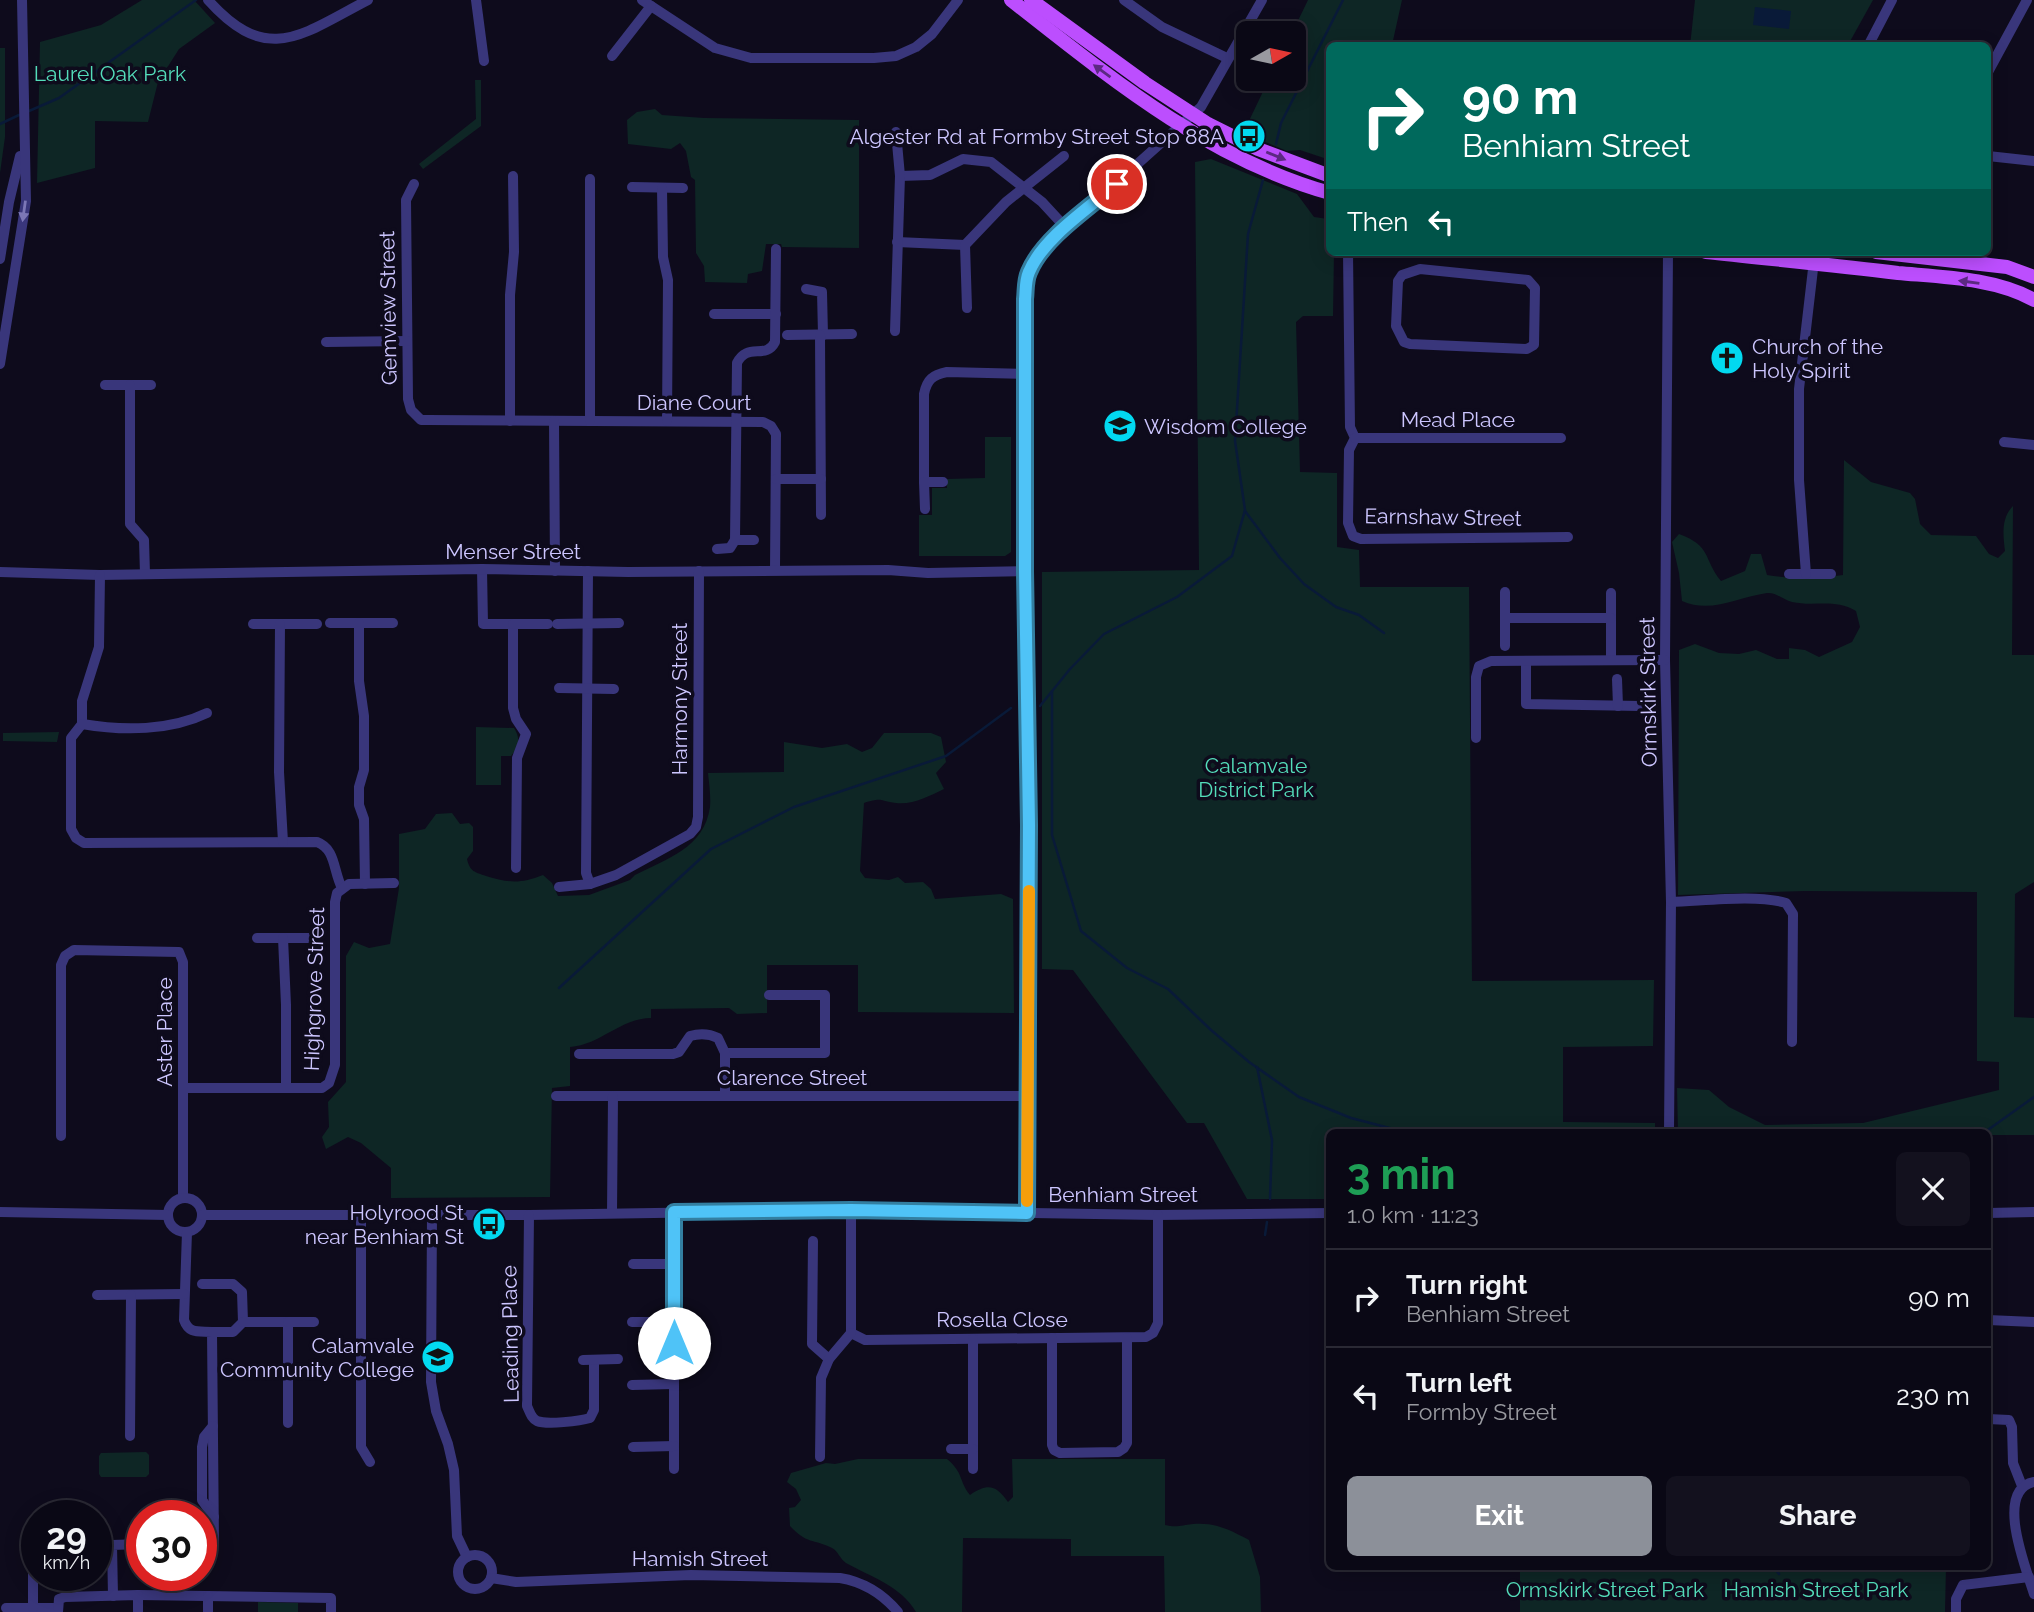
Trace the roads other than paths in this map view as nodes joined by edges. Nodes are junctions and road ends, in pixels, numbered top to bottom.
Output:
1 (22, 0) edge
2 (208, 0) edge
3 (368, 0) edge
4 (476, 0) edge
5 (958, 0) edge
6 (1011, 0) edge
7 (1031, 0) edge
8 (1124, 0) edge
9 (1262, 0) edge
10 (1892, 0) edge
11 (647, 3) edge
12 (2029, 4) edge
13 (1870, 42) edge
14 (612, 57) dead end
15 (1227, 58) junction
16 (484, 61) dead end
17 (1991, 67) edge
18 (1193, 115) junction
19 (1181, 125) junction
20 (896, 132) dead end
21 (24, 143) junction
22 (1064, 156) dead end
23 (1991, 156) edge
24 (2034, 161) edge
25 (1326, 174) edge
26 (513, 176) dead end
27 (900, 176) junction
28 (590, 179) dead end
29 (414, 184) dead end
30 (632, 187) dead end
31 (662, 188) junction
32 (684, 188) dead end
33 (1025, 188) junction
34 (1326, 192) edge
35 (1066, 228) junction
36 (897, 242) junction
37 (965, 245) junction
38 (776, 249) dead end
39 (1348, 256) edge
40 (1668, 256) edge
41 (1778, 256) edge
42 (1911, 256) edge
43 (1814, 258) edge
44 (0, 259) edge
45 (2034, 277) edge
46 (806, 289) dead end
47 (2034, 300) edge
48 (967, 308) dead end
49 (714, 314) dead end
50 (776, 314) junction
51 (1396, 326) joint
52 (895, 331) dead end
53 (852, 334) dead end
54 (787, 335) dead end
55 (821, 335) junction
56 (407, 341) junction
57 (326, 342) dead end
58 (0, 364) edge
59 (1026, 374) junction
60 (104, 385) dead end
61 (130, 385) junction
62 (151, 385) dead end
63 (510, 421) junction
64 (554, 421) junction
65 (590, 421) junction
66 (667, 421) junction
67 (736, 421) junction
68 (1356, 438) junction
69 (1561, 438) dead end
70 (2004, 442) dead end
71 (2034, 444) edge
72 (776, 479) junction
73 (821, 479) junction
74 (925, 482) junction
75 (943, 482) dead end
76 (925, 509) dead end
77 (821, 515) dead end
78 (1569, 537) dead end
79 (735, 540) junction
80 (754, 540) dead end
81 (717, 549) dead end
82 (482, 569) junction
83 (555, 570) junction
84 (775, 570) junction
85 (588, 571) junction
86 (699, 571) junction
87 (1025, 571) junction
88 (0, 572) edge
89 (145, 574) junction
90 (1789, 574) dead end
91 (1806, 574) junction
92 (1831, 574) dead end
93 (100, 575) junction
94 (1505, 592) dead end
95 (1611, 593) dead end
96 (1505, 618) junction
97 (1611, 618) junction
98 (330, 623) dead end
99 (359, 623) junction
100 (393, 623) dead end
101 (619, 623) dead end
102 (253, 624) dead end
103 (280, 624) junction
104 (317, 624) dead end
105 (513, 624) junction
106 (589, 624) junction
107 (1505, 646) dead end
108 (1611, 660) junction
109 (1665, 660) junction
110 (1526, 661) junction
111 (1617, 679) dead end
112 (559, 688) dead end
113 (589, 688) junction
114 (614, 688) dead end
115 (1618, 706) junction
116 (1640, 706) dead end
117 (207, 713) dead end
118 (82, 724) junction
119 (1476, 738) dead end
120 (283, 842) junction
121 (516, 868) dead end
122 (394, 883) dead end
123 (365, 884) junction
124 (590, 884) junction
125 (559, 887) dead end
126 (342, 888) junction
127 (1671, 902) junction
128 (257, 938) dead end
129 (283, 938) junction
130 (315, 938) dead end
131 (769, 995) dead end
132 (1793, 1042) dead end
133 (725, 1053) junction
134 (579, 1054) dead end
135 (183, 1088) junction
136 (286, 1088) junction
137 (556, 1096) dead end
138 (612, 1096) junction
139 (725, 1096) junction
140 (1028, 1096) junction
141 (1669, 1129) edge
142 (61, 1136) dead end
143 (183, 1198) junction
144 (851, 1210) junction
145 (0, 1212) edge
146 (674, 1212) junction
147 (2034, 1212) edge
148 (612, 1213) junction
149 (1027, 1213) junction
150 (1326, 1213) edge
151 (1991, 1213) edge
152 (202, 1214) junction
153 (1157, 1214) junction
154 (168, 1215) junction
155 (361, 1215) junction
156 (432, 1215) junction
157 (529, 1215) junction
158 (187, 1232) junction
159 (813, 1241) dead end
160 (633, 1264) dead end
161 (674, 1264) junction
162 (202, 1284) dead end
163 (184, 1294) junction
164 (97, 1295) dead end
165 (131, 1295) junction
166 (1991, 1320) edge
167 (243, 1322) junction
168 (288, 1322) junction
169 (314, 1322) dead end
170 (632, 1322) dead end
171 (674, 1322) junction
172 (2034, 1322) edge
173 (212, 1332) junction
174 (851, 1333) junction
175 (1052, 1338) junction
176 (1127, 1338) junction
177 (973, 1339) junction
178 (618, 1359) dead end
179 (829, 1359) junction
180 (674, 1384) junction
181 (632, 1385) dead end
182 (1991, 1419) edge
183 (288, 1423) dead end
184 (130, 1436) dead end
185 (674, 1446) junction
186 (633, 1447) dead end
187 (973, 1448) junction
188 (951, 1449) dead end
189 (820, 1457) dead end
190 (370, 1462) dead end
191 (674, 1469) dead end
192 (973, 1469) dead end
193 (2034, 1482) edge
194 (2022, 1486) junction
195 (214, 1500) edge
196 (126, 1545) edge
197 (467, 1557) junction
198 (2029, 1577) junction
199 (491, 1578) junction
200 (33, 1591) edge
201 (2034, 1594) edge
202 (138, 1595) junction
203 (113, 1596) junction
204 (208, 1596) junction
205 (6, 1608) dead end
206 (33, 1608) junction
207 (58, 1610) edge
208 (138, 1612) edge
209 (208, 1612) edge
210 (331, 1612) edge
211 (898, 1612) edge
212 (1956, 1612) edge

1 - 21 street
2 - 3 street
4 - 16 street
5 - 11 street
19 -> 6 main road
7 - 18 main road
8 - 15 street
9 - 15 street
10 - 13 street
11 - 14 street
12 - 17 street
15 - 18 street
18 - 19 street
18 -> 25 main road
19 - 34 main road
19 - 35 street
20 - 27 street
21 - 44 street
21 -> 58 street
22 - 33 street
23 - 24 street
26 - 63 street
27 - 33 street
27 - 36 street
28 - 65 street
29 - 56 street, Gemview Street
30 - 31 street
31 - 32 street
31 - 66 street
33 - 35 street
33 - 37 street
35 - 59 street
36 - 37 street
36 - 52 street
37 - 48 street
38 - 50 street
39 - 68 street, Earnshaw Street
40 - 109 street, Ormskirk Street
41 - 43 main road
42 - 45 main road
47 -> 43 main road
43 - 91 street
46 - 55 street
49 - 50 street
50 - 67 street
51 - 51 street
53 - 55 street
54 - 55 street
55 - 73 street
56 - 57 street
56 - 63 street, Gemview Street
59 - 74 street
59 - 87 street
60 - 61 street
61 - 62 street
61 - 89 street
63 - 64 street, Gemview Street
64 - 65 street, Diane Court
64 - 83 street
65 - 66 street, Diane Court
66 - 67 street, Diane Court
67 - 72 street, Diane Court
67 - 79 street
68 - 69 street, Mead Place
68 - 78 street, Earnshaw Street
70 - 71 street
72 - 73 street
72 - 84 street, Diane Court
73 - 77 street
74 - 75 street
74 - 76 street
79 - 80 street
79 - 81 street
82 - 83 street, Menser Street
82 - 89 street, Menser Street
82 - 105 street
83 - 85 street, Menser Street
84 - 86 street, Menser Street
84 - 87 street, Menser Street
85 - 86 street, Menser Street
85 - 106 street
86 - 124 street, Harmony Street
87 - 140 street
88 - 93 street, Menser Street
89 - 93 street, Menser Street
90 - 91 street
91 - 92 street
93 - 118 street
94 - 96 street
95 - 97 street
96 - 97 street
96 - 107 street
97 - 108 street
98 - 99 street
99 - 100 street
99 - 123 street
101 - 106 street
102 - 103 street
103 - 104 street
103 - 120 street
105 - 106 street
105 - 121 street
106 - 113 street
108 - 109 street
108 - 110 street
109 - 127 street, Ormskirk Street
110 - 115 street
110 - 119 street
111 - 115 street
112 - 113 street
113 - 114 street
113 - 124 street
115 - 116 street
117 - 118 street
118 - 120 street
120 - 126 street
122 - 123 street, Highgrove Street
123 - 126 street, Highgrove Street
124 - 125 street
126 - 136 street, Highgrove Street
127 - 132 street
127 - 141 street, Ormskirk Street
128 - 129 street
129 - 130 street
129 - 136 street
131 - 133 street
133 - 134 street
133 - 139 street
135 - 136 street, Highgrove Street
135 - 142 street, Aster Place
135 - 143 street, Aster Place
137 - 138 street, Clarence Street
138 - 139 street, Clarence Street
138 - 148 street
139 - 140 street, Clarence Street
140 - 149 street
143 - 152 street
143 - 154 street
144 - 146 street, Benhiam Street
144 - 149 street, Benhiam Street
144 - 174 street
145 - 154 street
146 - 148 street, Benhiam Street
146 - 161 street
147 - 151 street
148 - 157 street, Benhiam Street
149 - 153 street, Benhiam Street
150 - 153 street, Benhiam Street
152 - 155 street, Benhiam Street
152 - 158 street
153 - 176 street, Rosella Close
154 - 158 street
155 - 156 street, Benhiam Street
155 - 190 street
156 - 157 street, Benhiam Street
156 - 197 street
157 - 178 street, Leading Place
158 - 163 street
159 - 179 street
160 - 161 street
161 - 171 street
162 - 167 street
163 - 165 street
163 - 173 street
164 - 165 street
165 - 184 street
166 - 172 street
167 - 168 street
167 - 173 street
168 - 169 street
168 - 183 street
170 - 171 street
171 - 180 street
173 - 195 street
174 - 177 street, Rosella Close
174 - 179 street
175 - 176 street, Rosella Close
175 - 176 street
175 - 177 street, Rosella Close
177 - 187 street
179 - 189 street
180 - 181 street
180 - 185 street
182 - 194 street
185 - 186 street
185 - 191 street
187 - 188 street
187 - 192 street
193 - 194 street
194 - 198 street
196 - 203 street
197 - 199 street
197 - 199 street
198 - 201 street
198 - 212 street
199 - 211 street, Hamish Street
200 - 206 street
202 - 203 street
202 - 204 street
202 - 208 street
203 - 207 street
204 - 209 street
204 - 210 street
205 - 206 street
206 - 207 street

